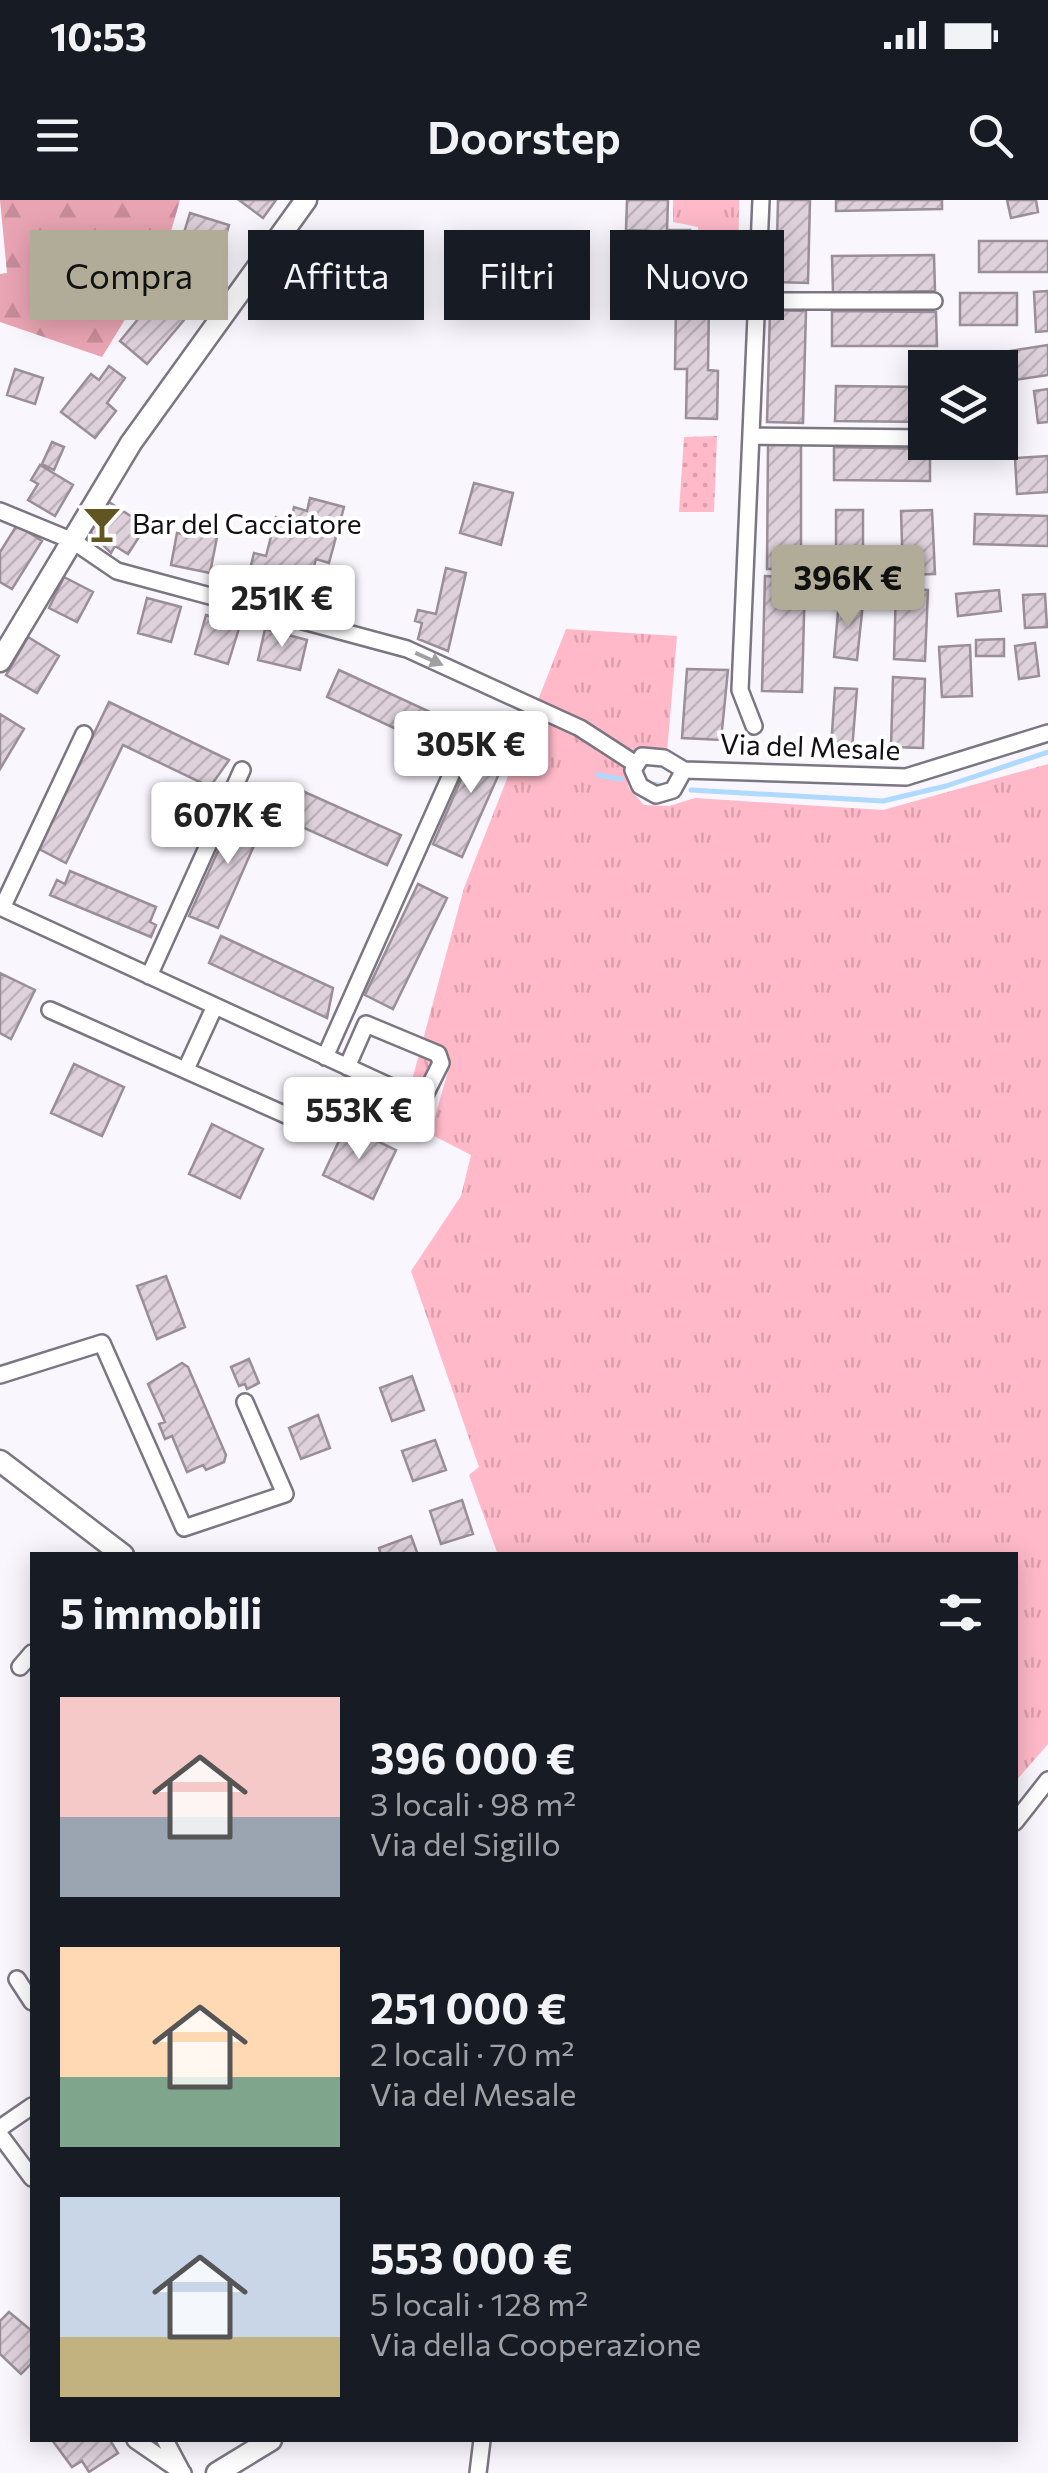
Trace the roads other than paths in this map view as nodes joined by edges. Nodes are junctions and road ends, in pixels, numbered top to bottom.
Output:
1 (306, 200) edge
2 (761, 200) edge
3 (760, 230) edge
4 (784, 301) edge
5 (934, 301) dead end
6 (756, 320) edge
7 (751, 436) junction
8 (908, 438) edge
9 (0, 512) edge
10 (72, 541) junction
11 (0, 661) edge
12 (754, 726) dead end
13 (472, 728) dead end
14 (1048, 732) edge
15 (84, 734) dead end
16 (634, 763) junction
17 (242, 770) dead end
18 (684, 770) junction
19 (1, 908) edge
20 (149, 976) junction
21 (215, 1006) junction
22 (50, 1010) dead end
23 (324, 1057) junction
24 (347, 1067) junction
25 (186, 1068) junction
26 (422, 1102) junction
27 (304, 1123) dead end
28 (409, 1131) dead end
29 (0, 1375) edge
30 (245, 1402) dead end
31 (0, 1461) edge
32 (119, 1552) edge
33 (30, 1655) edge
34 (20, 1667) dead end
35 (1048, 1780) edge
36 (1018, 1818) edge
37 (17, 1979) dead end
38 (30, 1999) edge
39 (30, 2107) edge
40 (0, 2128) edge
41 (0, 2136) edge
42 (30, 2175) edge
43 (138, 2442) edge
44 (165, 2442) edge
45 (268, 2442) edge
46 (482, 2442) edge
47 (217, 2473) edge
48 (478, 2473) edge

1 - 10 street
2 - 3 street
4 - 5 street
6 - 7 street
7 - 8 street
7 - 12 street
9 - 10 street, Via del Mesale
10 - 11 street
10 -> 16 street, Via del Mesale
13 - 23 street
14 - 18 street, Via del Mesale
15 - 19 street
16 - 18 street, Via del Mesale
16 - 18 street, Via del Mesale
17 - 20 street
19 - 20 street
20 - 21 street
21 - 23 street
21 - 25 street
22 - 25 street
23 - 24 street
24 - 26 street
24 - 26 street
25 - 27 street
26 - 28 street
29 - 30 street
31 - 32 street
33 - 34 street
35 - 36 street
37 - 38 street
39 - 40 street
41 - 42 street
43 - 44 street
45 - 47 street
46 - 48 street

